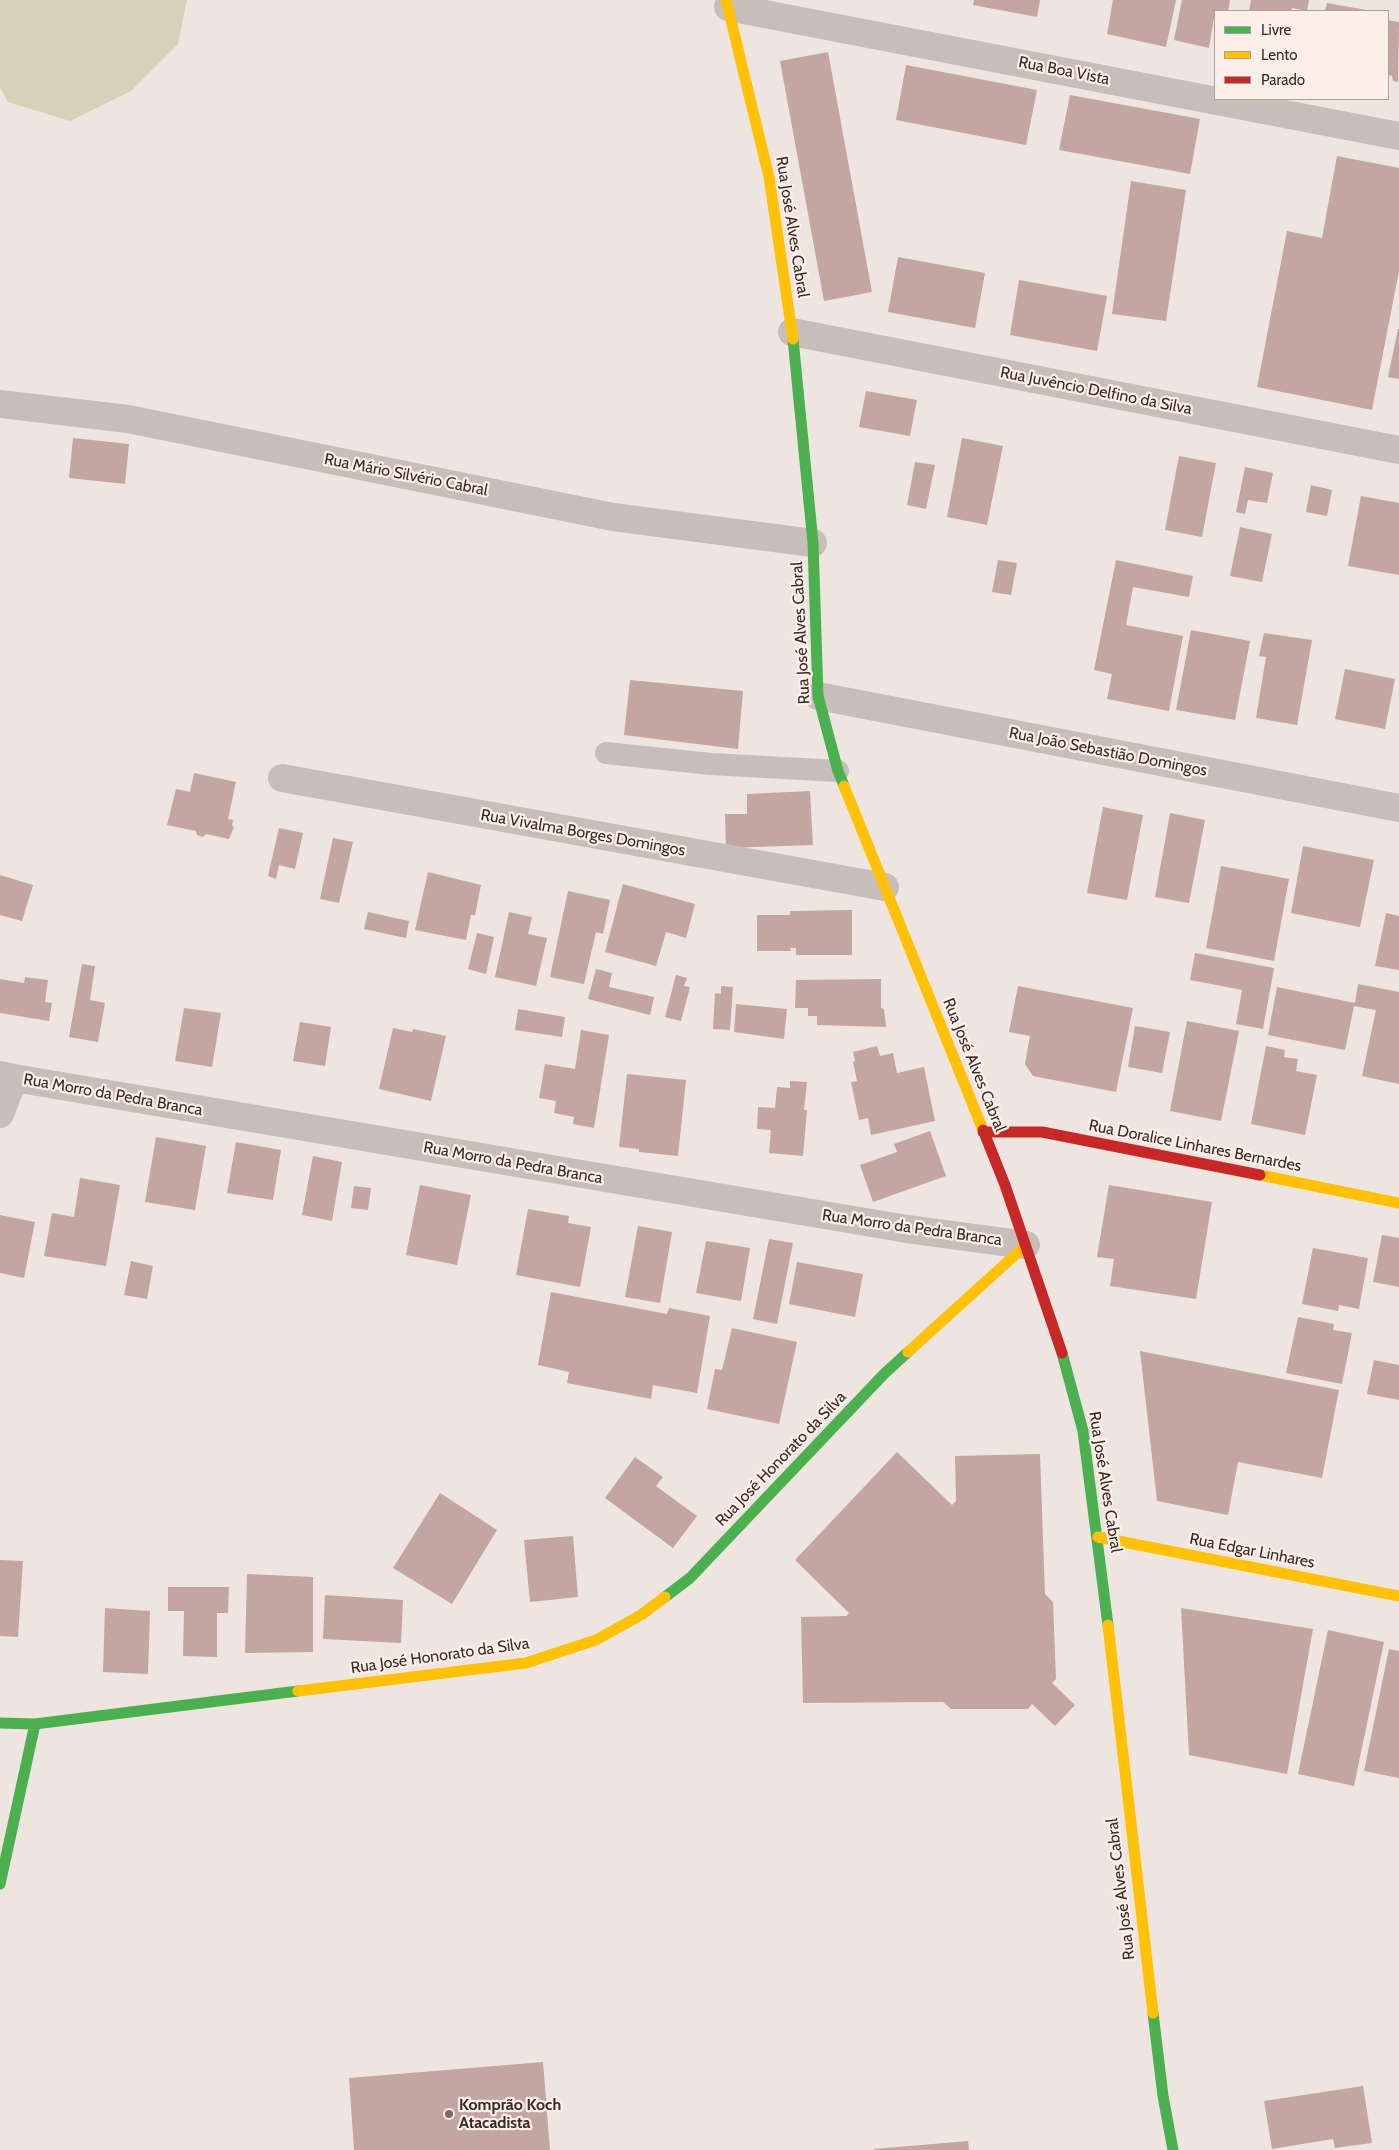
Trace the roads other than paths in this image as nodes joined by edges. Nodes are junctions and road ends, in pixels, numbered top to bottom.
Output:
1 (727, 3) edge
2 (1214, 99) edge
3 (1217, 100) edge
4 (1399, 136) edge
5 (792, 332) junction
6 (0, 404) edge
7 (1399, 450) edge
8 (813, 543) junction
9 (818, 696) junction
10 (606, 753) dead end
11 (838, 771) junction
12 (282, 778) dead end
13 (1399, 808) edge
14 (884, 887) junction
15 (7, 1077) edge
16 (0, 1114) edge
17 (983, 1132) junction
18 (1399, 1203) edge
19 (1026, 1245) junction
20 (1098, 1537) junction
21 (1399, 1596) edge
22 (0, 1724) edge
23 (35, 1724) junction
24 (0, 1884) edge
25 (1173, 2150) edge

1 - 2 street, Rua Boa Vista
1 - 5 main road, Rua José Alves Cabral
3 - 4 street, Rua Boa Vista
5 - 7 street, Rua Juvêncio Delfino da Silva
5 - 8 main road, Rua José Alves Cabral
6 - 8 street, Rua Mário Silvério Cabral
8 - 9 main road, Rua José Alves Cabral
9 - 11 main road, Rua José Alves Cabral
9 - 13 street, Rua João Sebastião Domingos
10 - 11 lane
11 - 14 main road, Rua José Alves Cabral
12 - 14 street, Rua Vivalma Borges Domingos
14 - 17 main road, Rua José Alves Cabral
15 - 16 street
15 - 19 street, Rua Morro da Pedra Branca
17 - 18 main road, Rua Doralice Linhares Bernardes
17 - 19 main road, Rua José Alves Cabral
19 - 20 main road, Rua José Alves Cabral
19 - 23 main road, Rua José Honorato da Silva
20 - 21 main road, Rua Edgar Linhares
20 - 25 main road, Rua José Alves Cabral
22 - 23 main road, Rua José Honorato da Silva
23 - 24 main road

